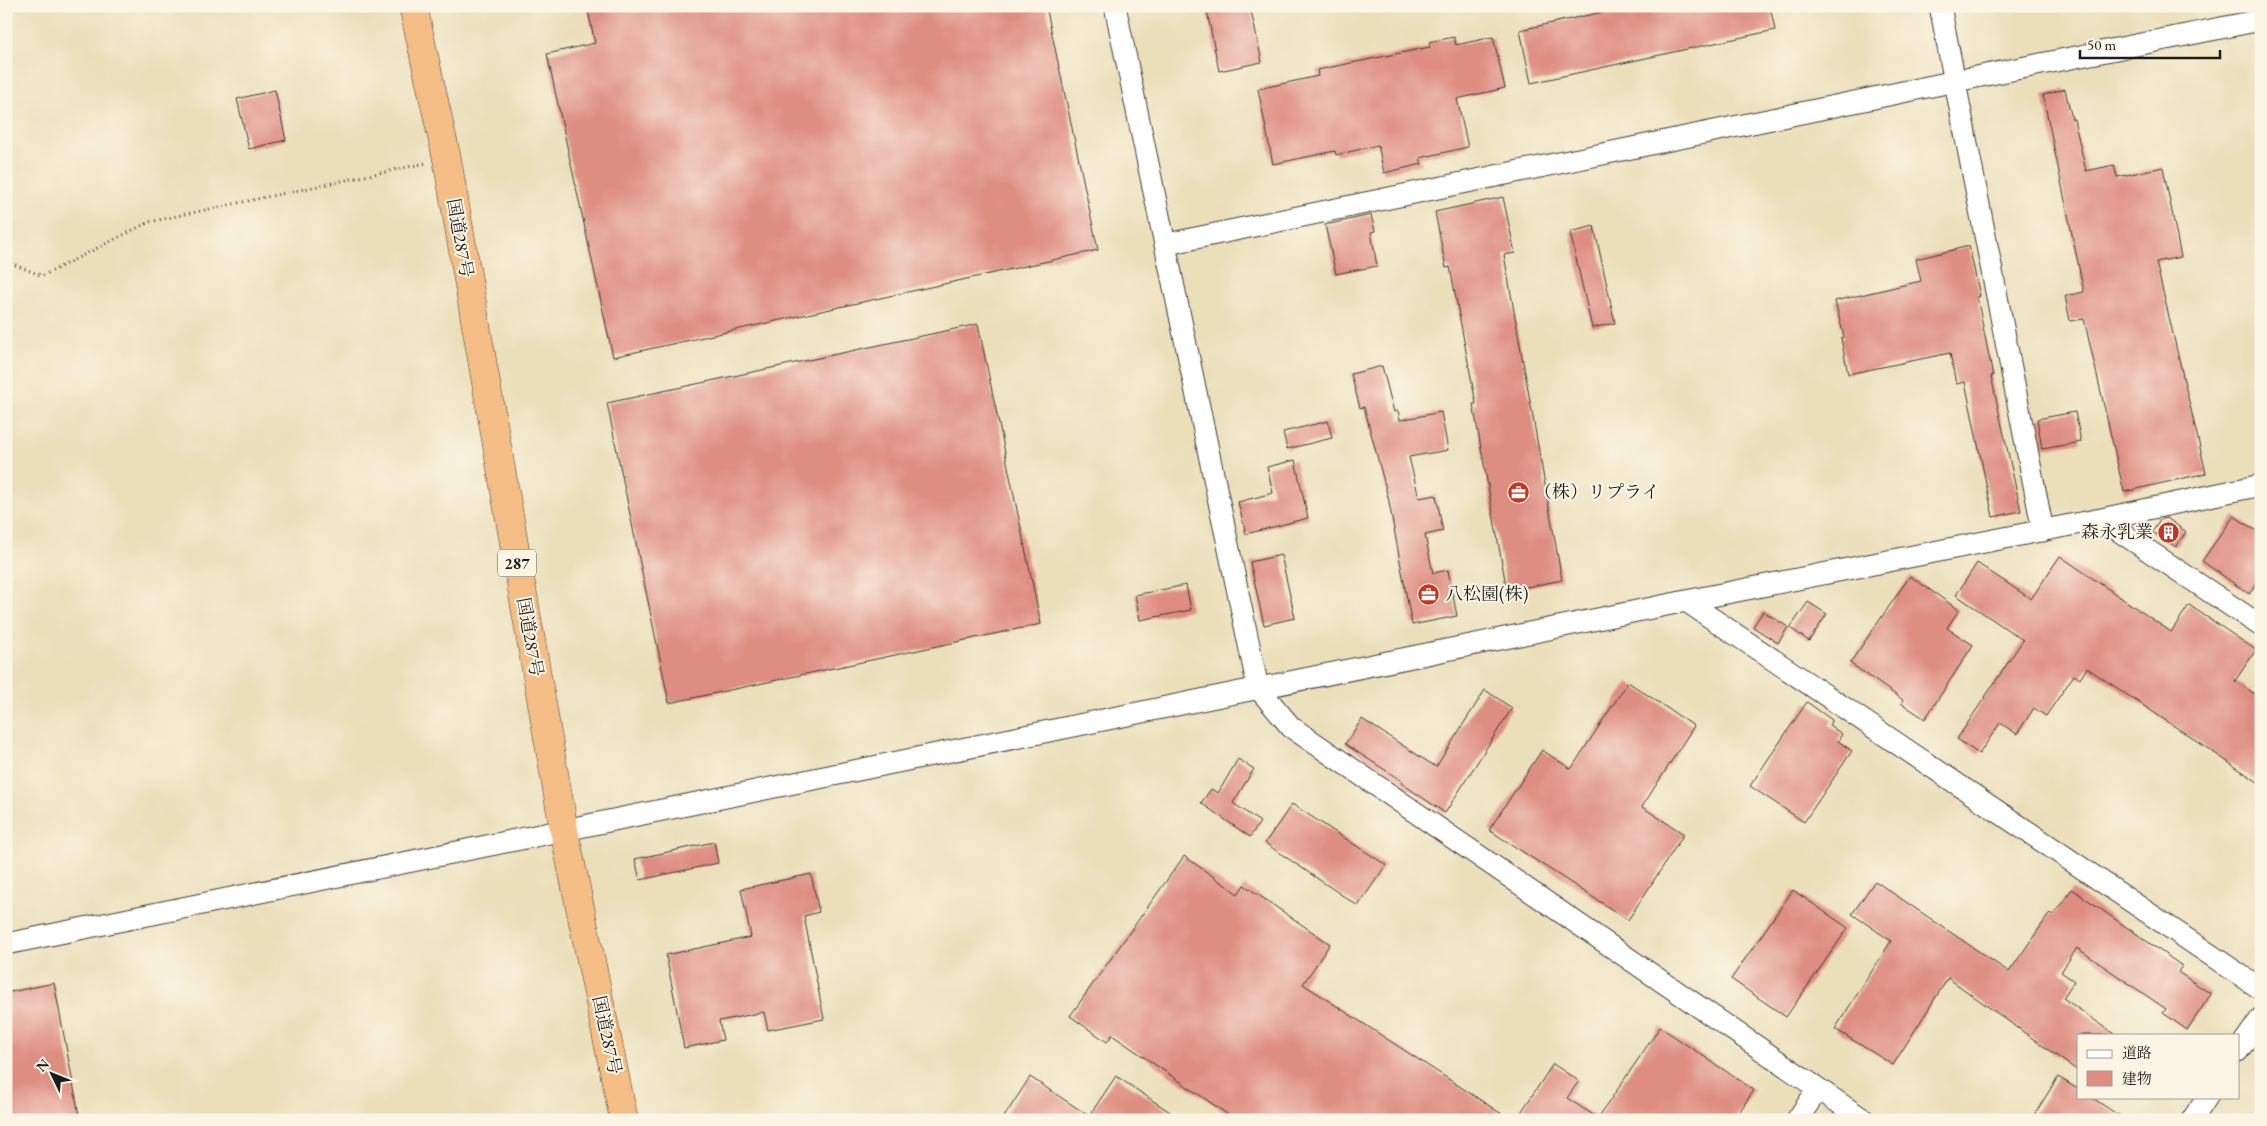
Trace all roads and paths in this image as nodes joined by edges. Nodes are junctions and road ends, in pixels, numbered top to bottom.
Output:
1 (413, 6) edge
2 (1116, 6) edge
3 (1940, 6) edge
4 (2261, 20) edge
5 (1956, 81) junction
6 (446, 159) junction
7 (1167, 244) junction
8 (6, 261) edge
9 (2261, 485) edge
10 (2101, 519) junction
11 (2043, 531) junction
12 (1686, 601) junction
13 (2261, 626) edge
14 (1258, 688) junction
15 (564, 830) junction
16 (6, 944) edge
17 (2261, 989) edge
18 (2261, 1018) edge
19 (2240, 1048) edge
20 (1818, 1089) junction
21 (2206, 1098) edge
22 (624, 1120) edge
23 (1797, 1120) edge
24 (1864, 1120) edge
25 (2192, 1120) edge

1 - 6 highway, 国道287号 / 287
2 - 7 street
3 - 5 street
4 - 5 street
5 - 7 street
5 - 11 street
6 - 8 path
6 - 15 highway, 国道287号 / 287
7 - 14 street
9 - 10 street
10 - 11 street
10 - 13 street
11 - 12 street
12 - 14 street
12 - 17 street
14 - 15 street
14 - 20 street
15 - 16 street
15 - 22 highway, 国道287号 / 287
18 - 19 street
20 - 23 street
20 - 24 street
21 - 25 street

